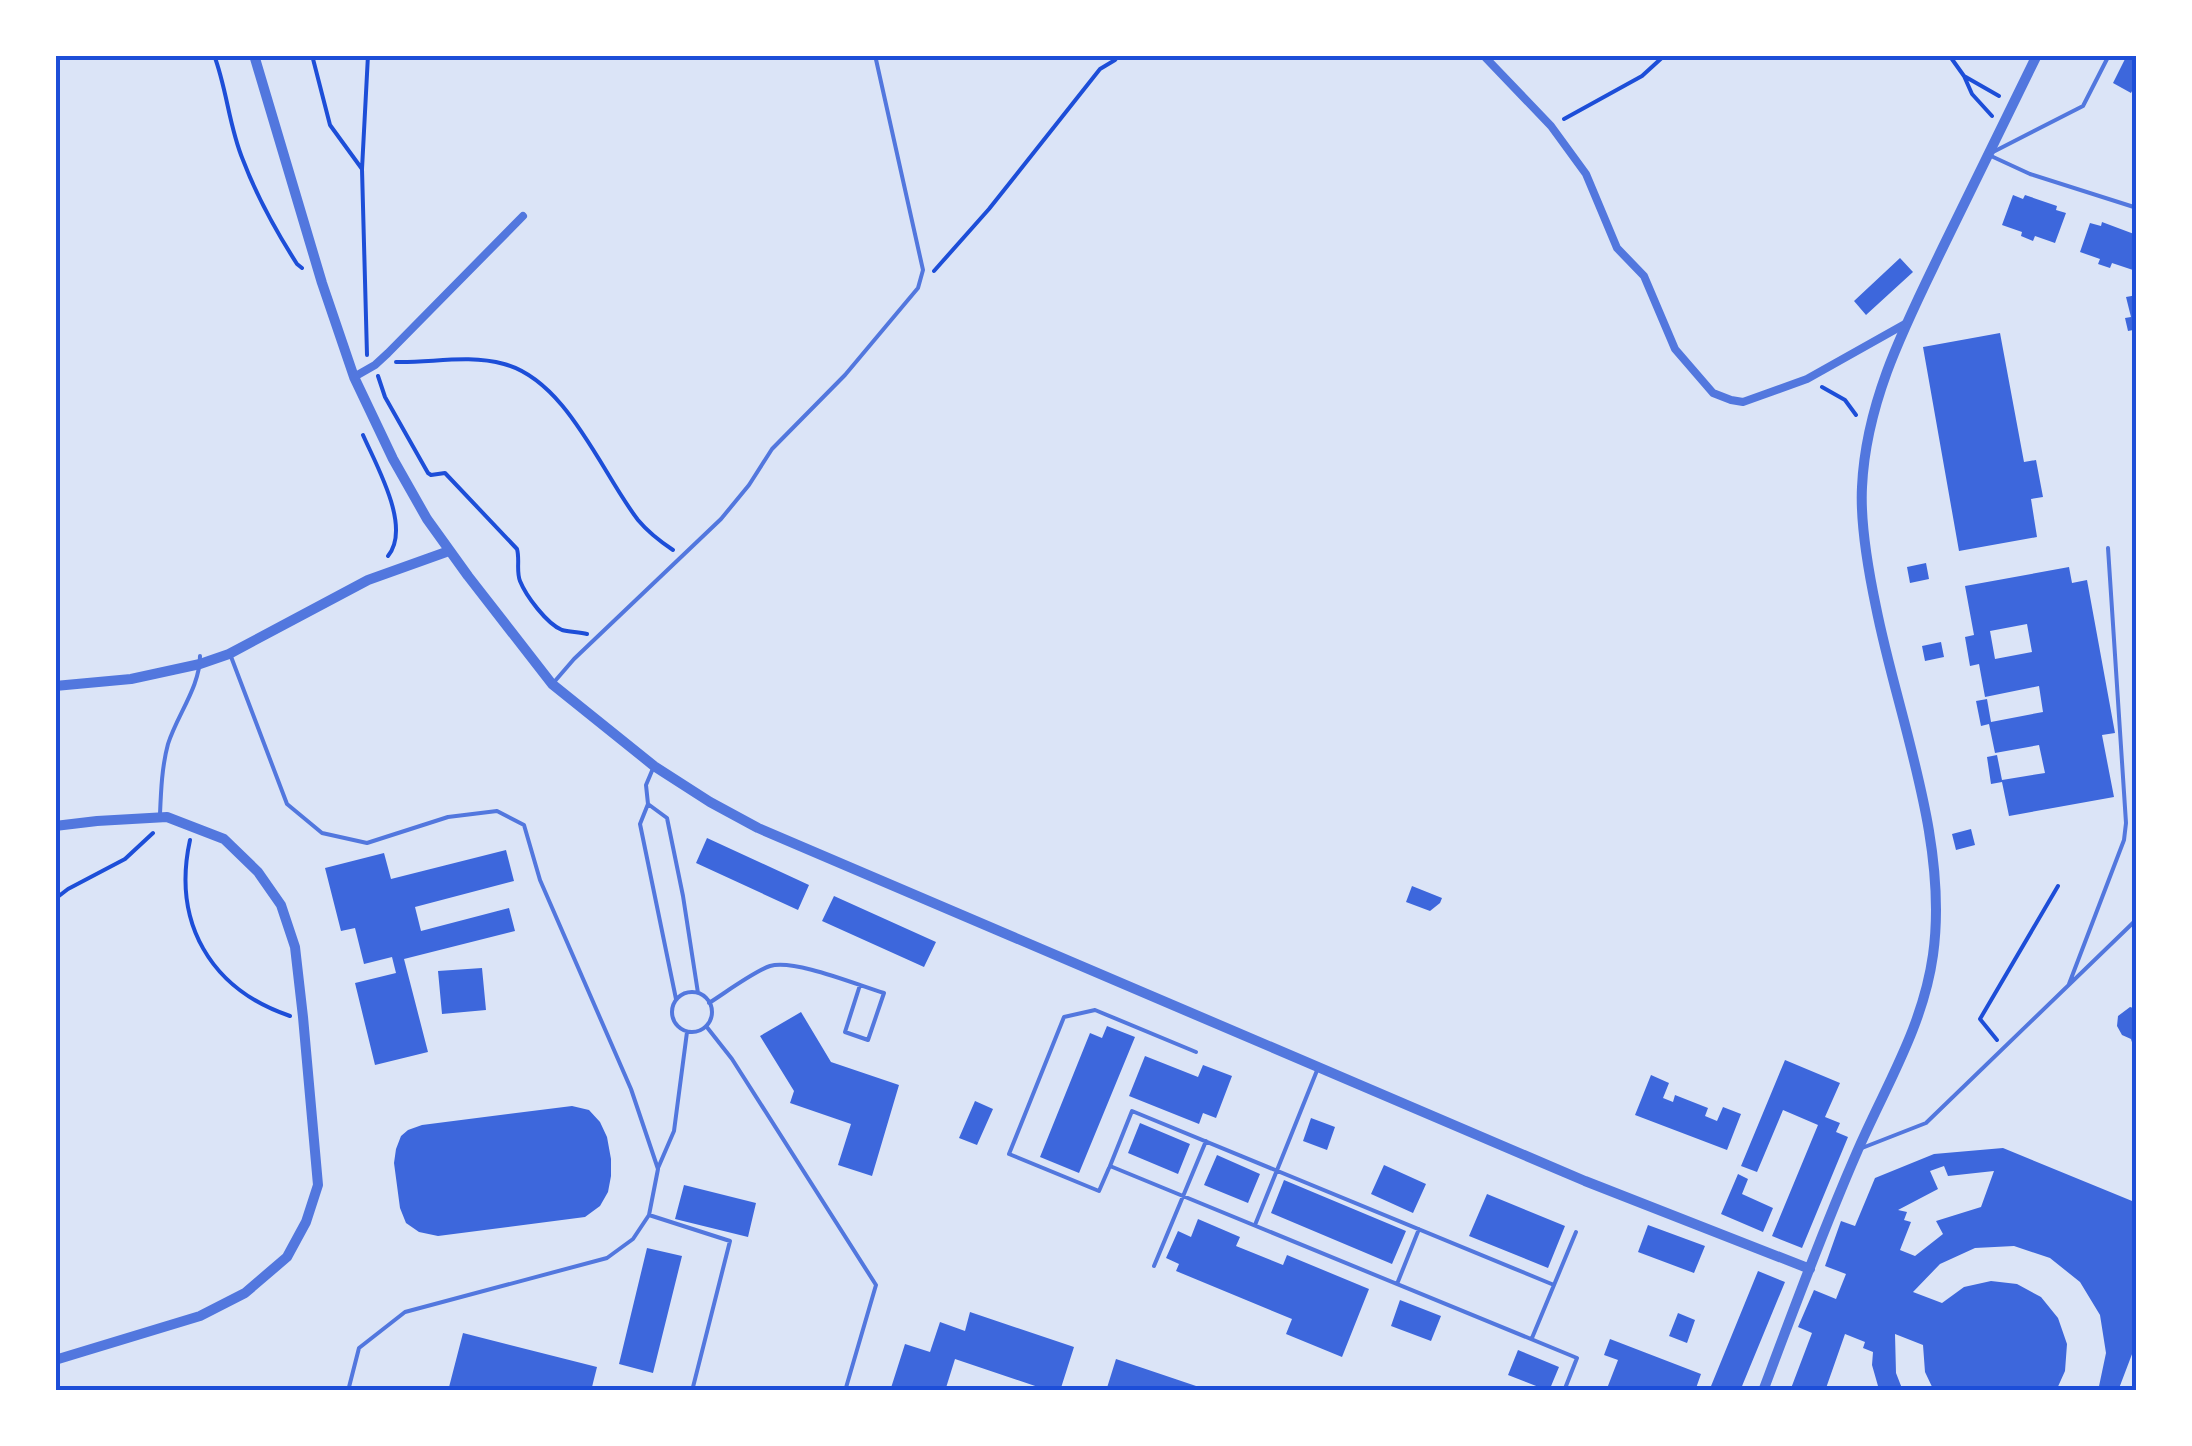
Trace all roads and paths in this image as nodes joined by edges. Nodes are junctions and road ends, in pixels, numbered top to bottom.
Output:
1 (214, 55) edge
2 (254, 55) edge
3 (312, 55) edge
4 (368, 55) edge
5 (875, 55) edge
6 (1119, 55) edge
7 (1483, 55) edge
8 (1665, 55) edge
9 (1949, 55) edge
10 (2037, 55) edge
11 (2107, 59) dead end
12 (1964, 76) junction
13 (2014, 104) junction
14 (1551, 126) junction
15 (2003, 126) junction
16 (1989, 154) junction
17 (362, 169) junction
18 (2137, 208) edge
19 (523, 216) dead end
20 (322, 283) junction
21 (918, 288) junction
22 (1904, 324) junction
23 (375, 365) junction
24 (354, 377) junction
25 (1807, 379) junction
26 (1859, 419) dead end
27 (360, 428) dead end
28 (395, 546) dead end
29 (2108, 548) dead end
30 (449, 551) junction
31 (681, 556) junction
32 (601, 633) junction
33 (230, 654) junction
34 (200, 660) junction
35 (552, 684) junction
36 (55, 686) edge
37 (654, 766) junction
38 (648, 804) junction
39 (160, 821) junction
40 (55, 826) edge
41 (191, 835) dead end
42 (2058, 886) dead end
43 (55, 899) edge
44 (2137, 920) edge
45 (2070, 984) junction
46 (860, 986) junction
47 (698, 993) junction
48 (676, 999) junction
49 (709, 1003) junction
50 (294, 1017) dead end
51 (706, 1026) junction
52 (687, 1032) junction
53 (2003, 1048) junction
54 (1196, 1052) dead end
55 (1318, 1068) junction
56 (1206, 1141) junction
57 (1857, 1150) junction
58 (1110, 1166) junction
59 (658, 1169) junction
60 (1277, 1171) junction
61 (1184, 1196) junction
62 (649, 1215) junction
63 (1255, 1225) junction
64 (1419, 1229) junction
65 (1576, 1232) dead end
66 (1154, 1266) dead end
67 (1810, 1269) junction
68 (1397, 1284) junction
69 (1554, 1284) junction
70 (1532, 1339) junction
71 (55, 1360) edge
72 (348, 1391) edge
73 (692, 1391) edge
74 (845, 1391) edge
75 (1564, 1391) edge
76 (1763, 1391) edge

1 - 20 path
2 - 20 street
3 - 17 path
4 - 17 path
5 - 21 lane
6 - 21 path
7 - 14 street
8 - 14 path
9 - 12 path
10 - 13 street
11 - 16 lane
12 - 13 path
12 - 15 path
13 - 15 street
14 - 25 street
15 - 16 street
16 - 18 lane
16 - 22 street
17 - 23 path
19 - 23 street
20 - 24 street
21 - 31 lane
22 - 25 street
22 - 57 street
23 - 24 street
23 - 31 path
23 - 32 path
24 - 30 street
25 - 26 path
27 - 28 path
29 - 45 lane
30 - 33 street
30 - 35 street
31 - 32 lane
32 - 35 lane
33 - 34 street
33 - 59 lane
34 - 36 street
34 - 39 lane
35 - 37 street
37 - 38 lane
37 - 55 street
38 - 47 lane
38 - 48 lane
39 - 40 street
39 - 43 path
39 - 71 street
41 - 50 path
42 - 53 path
44 - 45 lane
45 - 53 lane
46 - 46 lane
46 - 49 lane
47 - 48 lane
47 - 49 lane
48 - 52 lane
49 - 51 lane
51 - 52 lane
51 - 74 lane
52 - 59 lane
53 - 57 lane
54 - 58 lane
55 - 60 lane
55 - 67 street
56 - 58 lane
56 - 60 lane
56 - 61 lane
57 - 67 street
58 - 61 lane
59 - 62 lane
60 - 63 lane
60 - 64 lane
61 - 63 lane
61 - 66 lane
62 - 72 lane
62 - 73 lane
63 - 68 lane
64 - 68 lane
64 - 69 lane
65 - 69 lane
67 - 76 street
68 - 70 lane
69 - 70 lane
70 - 75 lane

